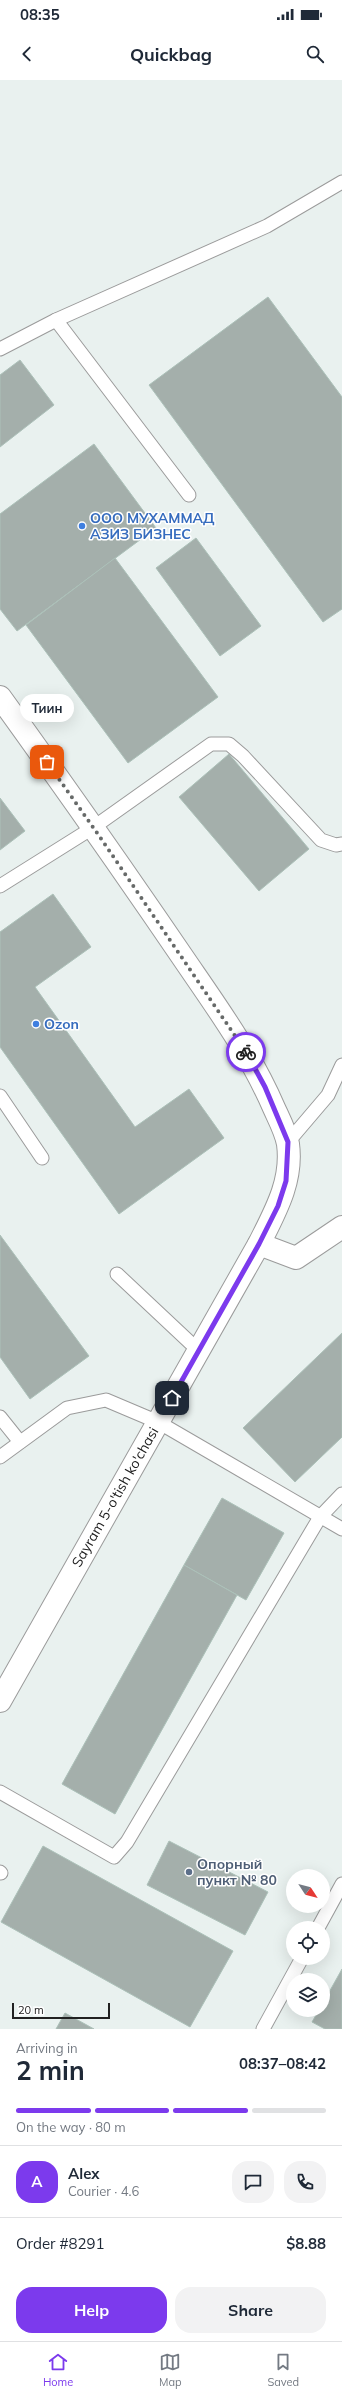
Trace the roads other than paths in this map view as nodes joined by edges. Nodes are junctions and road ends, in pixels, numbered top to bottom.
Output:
1 (342, 182) edge
2 (56, 320) junction
3 (0, 350) edge
4 (189, 495) dead end
5 (0, 697) edge
6 (94, 827) junction
7 (342, 844) edge
8 (0, 886) edge
9 (342, 1065) edge
10 (0, 1096) edge
11 (288, 1142) junction
12 (42, 1158) dead end
13 (342, 1227) edge
14 (259, 1244) junction
15 (117, 1274) dead end
16 (199, 1351) junction
17 (0, 1417) edge
18 (158, 1422) junction
19 (20, 1442) junction
20 (0, 1457) edge
21 (342, 1494) edge
22 (320, 1516) junction
23 (342, 1529) edge
24 (0, 1701) edge
25 (0, 1792) edge
26 (342, 1884) edge
27 (322, 1921) edge
28 (298, 1965) edge
29 (263, 2029) edge

1 - 2 lane
2 - 3 lane
2 - 4 lane
5 - 6 street, Sayram 5-o'tish ko'chasi
6 - 7 lane
6 - 8 lane
6 - 11 street, Sayram 5-o'tish ko'chasi
9 - 11 lane
10 - 12 lane
11 - 14 street, Sayram 5-o'tish ko'chasi
13 - 14 street
14 - 16 street, Sayram 5-o'tish ko'chasi
15 - 16 lane
16 - 18 street, Sayram 5-o'tish ko'chasi
17 - 19 lane
18 - 19 lane
18 - 22 lane
18 - 24 street, Sayram 5-o'tish ko'chasi
19 - 20 lane
21 - 22 lane
22 - 23 lane
22 - 25 lane
26 - 27 lane
28 - 29 lane

